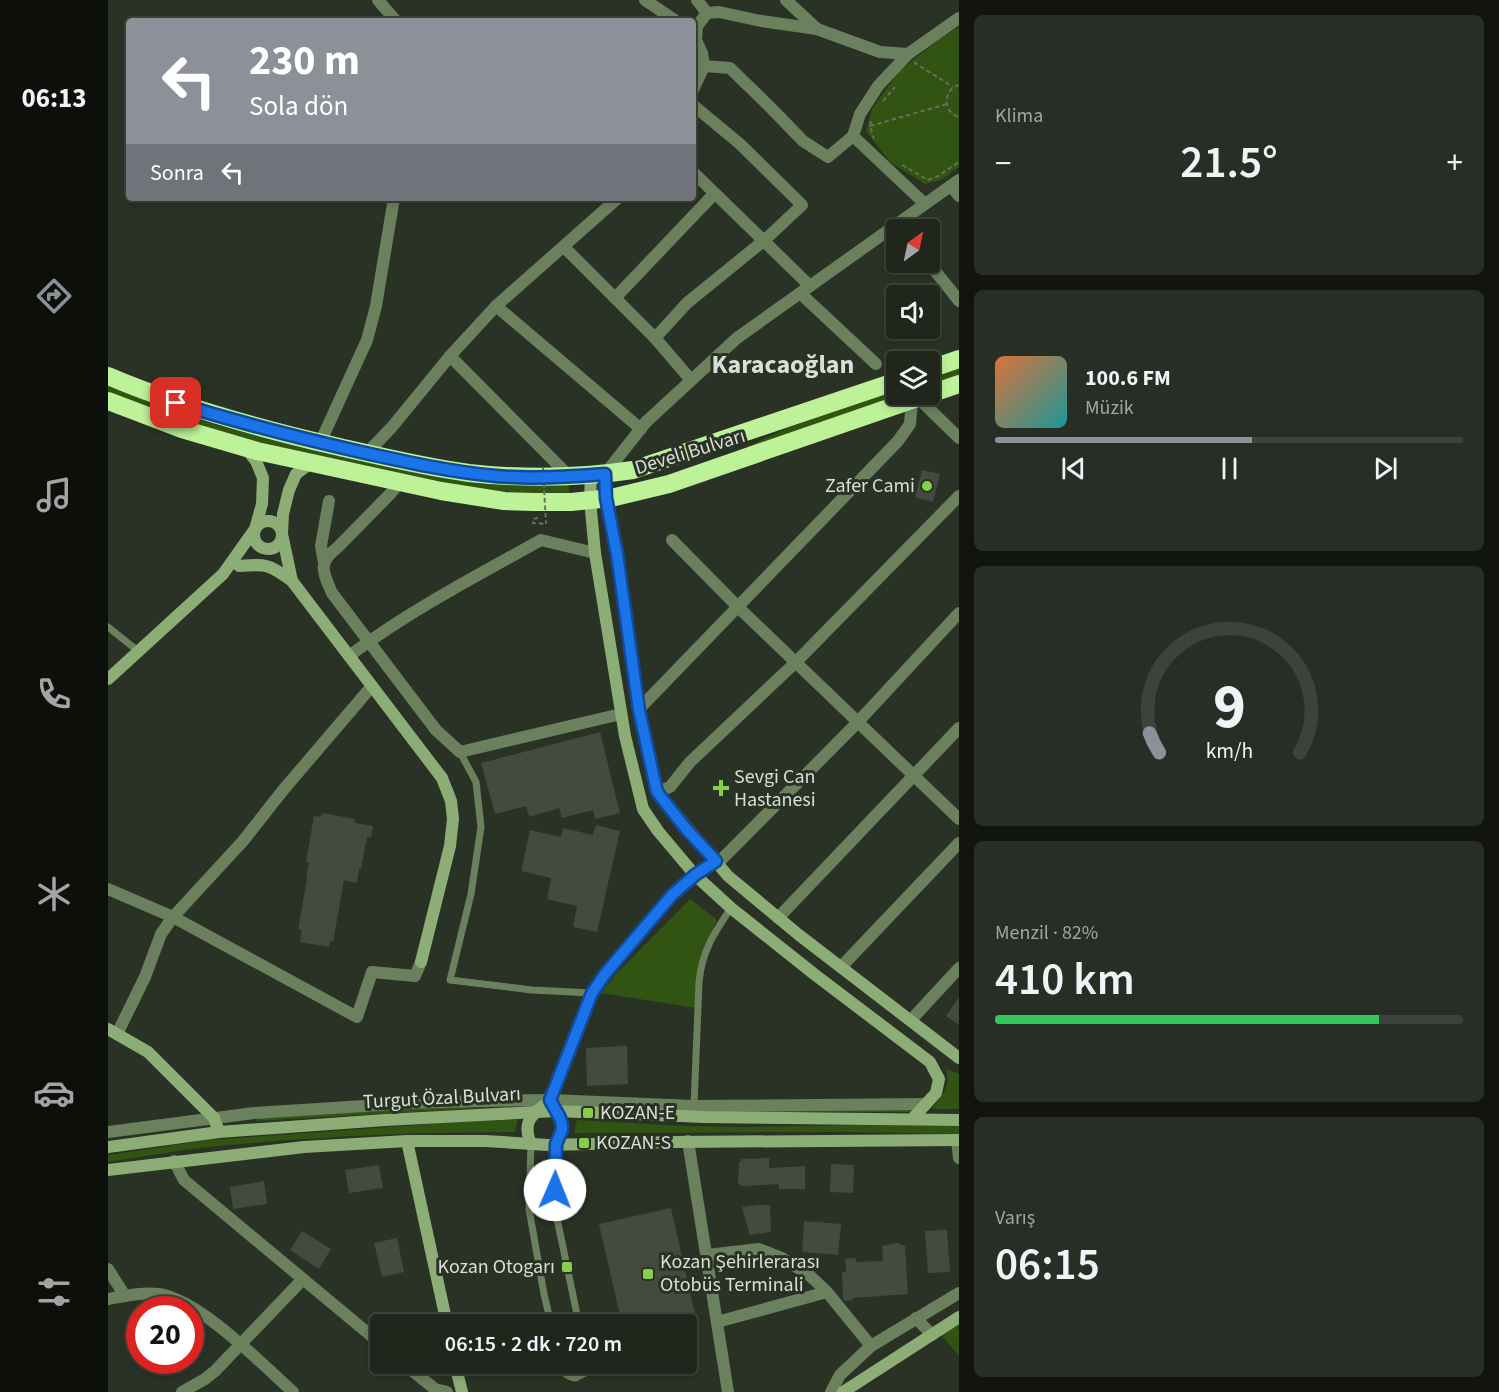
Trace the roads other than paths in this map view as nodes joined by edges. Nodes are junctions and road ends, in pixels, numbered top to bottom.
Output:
1 (378, 0) edge
2 (645, 0) edge
3 (698, 0) edge
4 (786, 0) edge
5 (707, 13) junction
6 (393, 18) edge
7 (672, 18) edge
8 (959, 18) edge
9 (817, 29) junction
10 (696, 30) edge
11 (696, 40) edge
12 (912, 59) junction
13 (704, 66) junction
14 (696, 83) edge
15 (696, 107) edge
16 (853, 136) junction
17 (696, 175) edge
18 (956, 187) edge
19 (714, 194) junction
20 (394, 201) edge
21 (615, 201) edge
22 (925, 204) junction
23 (908, 219) edge
24 (886, 236) edge
25 (763, 241) junction
26 (564, 247) junction
27 (937, 273) edge
28 (805, 290) junction
29 (615, 298) junction
30 (959, 301) edge
31 (496, 306) junction
32 (655, 338) junction
33 (450, 357) junction
34 (959, 359) edge
35 (876, 364) dead end
36 (940, 366) edge
37 (108, 376) edge
38 (691, 380) junction
39 (959, 384) edge
40 (886, 385) edge
41 (940, 391) edge
42 (108, 401) edge
43 (899, 405) edge
44 (918, 405) edge
45 (929, 405) edge
46 (641, 429) junction
47 (959, 438) edge
48 (320, 442) junction
49 (246, 448) junction
50 (367, 453) junction
51 (311, 463) junction
52 (598, 475) junction
53 (569, 476) junction
54 (399, 483) junction
55 (959, 496) edge
56 (598, 499) junction
57 (329, 501) dead end
58 (255, 529) junction
59 (282, 534) junction
60 (672, 540) dead end
61 (269, 549) junction
62 (595, 553) junction
63 (324, 562) junction
64 (239, 566) junction
65 (223, 574) junction
66 (292, 580) junction
67 (738, 607) junction
68 (959, 613) edge
69 (108, 627) edge
70 (368, 642) junction
71 (138, 651) junction
72 (349, 656) junction
73 (795, 663) junction
74 (108, 679) edge
75 (372, 686) junction
76 (639, 710) junction
77 (621, 714) junction
78 (857, 723) junction
79 (959, 728) edge
80 (460, 752) junction
81 (913, 776) junction
82 (657, 792) junction
83 (959, 819) edge
84 (959, 843) edge
85 (716, 861) junction
86 (695, 875) junction
87 (108, 889) edge
88 (731, 908) junction
89 (173, 917) junction
90 (778, 918) junction
91 (841, 967) junction
92 (959, 968) edge
93 (592, 993) junction
94 (911, 1020) junction
95 (112, 1032) edge
96 (959, 1058) edge
97 (926, 1104) junction
98 (553, 1106) junction
99 (693, 1106) junction
100 (536, 1112) junction
101 (213, 1118) junction
102 (914, 1118) junction
103 (959, 1120) edge
104 (108, 1132) edge
105 (219, 1132) junction
106 (407, 1141) junction
107 (688, 1142) junction
108 (531, 1144) junction
109 (556, 1144) junction
110 (108, 1147) edge
111 (958, 1147) edge
112 (174, 1161) junction
113 (108, 1170) edge
114 (706, 1255) junction
115 (108, 1269) edge
116 (303, 1279) junction
117 (827, 1292) junction
118 (959, 1293) edge
119 (125, 1296) junction
120 (108, 1299) edge
121 (445, 1314) edge
122 (549, 1314) edge
123 (577, 1314) edge
124 (959, 1317) edge
125 (916, 1318) junction
126 (717, 1322) junction
127 (370, 1335) edge
128 (932, 1335) junction
129 (241, 1344) junction
130 (871, 1346) junction
131 (417, 1374) edge
132 (458, 1374) edge
133 (565, 1374) edge
134 (583, 1374) edge
135 (199, 1388) edge
136 (182, 1392) edge
137 (293, 1392) edge
138 (447, 1392) edge
139 (462, 1392) edge
140 (728, 1392) edge
141 (831, 1392) edge
142 (843, 1392) edge

1 - 6 street
2 - 7 street
3 - 5 street
4 - 9 street
5 - 9 street
5 - 10 street
8 - 12 street
9 - 12 street
11 - 13 street
12 - 16 street
13 - 14 street
13 - 16 street
15 - 25 street
16 - 22 street
17 - 19 street
18 - 22 street
19 - 25 street
19 - 29 street
20 - 48 street
21 - 26 street
22 - 23 street
24 - 28 street
25 - 28 street
25 - 32 street
26 - 29 street
26 - 31 street
27 - 30 street
28 - 35 street
28 - 38 street
29 - 32 street
31 - 33 street
31 - 46 street
32 - 38 street
33 - 50 street
33 - 53 street
34 - 36 highway
37 - 48 highway, Develi Bulvarı
38 - 46 street
39 - 41 highway, Develi Bulvarı
40 - 52 highway, Develi Bulvarı
42 - 49 highway, Develi Bulvarı
43 - 56 highway, Develi Bulvarı
44 - 67 street
45 - 47 street
46 - 52 street
48 - 50 highway, Develi Bulvarı
49 - 51 highway, Develi Bulvarı
49 - 58 street
50 - 53 highway, Develi Bulvarı
51 - 54 highway, Develi Bulvarı
51 - 59 street
52 - 53 highway, Develi Bulvarı
52 - 56 street
54 - 56 highway, Develi Bulvarı
54 - 63 street
55 - 73 street
56 - 62 street
56 - 76 street
57 - 63 street
58 - 59 street
58 - 61 street
58 - 65 street
59 - 61 street
59 - 66 street
60 - 67 street
61 - 64 street
62 - 70 street
62 - 77 street
63 - 70 street
64 - 65 street
64 - 66 street
65 - 71 street
66 - 72 street
67 - 73 street
67 - 76 street
68 - 78 street
69 - 71 lane
70 - 72 street
70 - 80 street
71 - 74 street
72 - 75 street
73 - 78 street
73 - 82 street
75 - 89 street
75 - 89 street
76 - 82 street
77 - 80 street
77 - 86 street
78 - 81 street
78 - 85 street
79 - 81 street
80 - 93 lane
81 - 83 street
81 - 90 street
82 - 85 street
84 - 91 street
85 - 86 street
85 - 90 street
86 - 88 street
86 - 93 street
87 - 89 street
88 - 97 street
88 - 99 lane
89 - 95 street
90 - 91 street
91 - 94 street
92 - 94 street
93 - 98 street
94 - 96 street
95 - 101 street
97 - 99 street, Turgut Özal Bulvarı
97 - 102 street
98 - 99 street, Turgut Özal Bulvarı
98 - 100 street, Turgut Özal Bulvarı
98 - 101 street, Turgut Özal Bulvarı
98 - 102 street, Turgut Özal Bulvarı
98 - 109 street
100 - 105 street, Turgut Özal Bulvarı
100 - 108 street
101 - 104 street, Turgut Özal Bulvarı
101 - 105 street
102 - 103 street, Turgut Özal Bulvarı
105 - 110 street, Turgut Özal Bulvarı
106 - 108 street, Turgut Özal Bulvarı
106 - 112 street, Turgut Özal Bulvarı
106 - 121 street
107 - 109 street, Turgut Özal Bulvarı
107 - 111 street, Turgut Özal Bulvarı
107 - 114 street
108 - 109 street, Turgut Özal Bulvarı
108 - 122 lane
109 - 123 lane
112 - 113 street, Turgut Özal Bulvarı
112 - 116 street
114 - 117 street
114 - 126 street
115 - 119 street
116 - 127 street
116 - 129 street
117 - 126 street
117 - 130 street
118 - 125 street
119 - 120 street
119 - 129 street
124 - 128 street
125 - 128 street
125 - 130 street
126 - 140 street
128 - 142 street
129 - 135 street
129 - 137 street
130 - 141 street
131 - 138 street
132 - 139 street
133 - 134 lane
135 - 136 street

